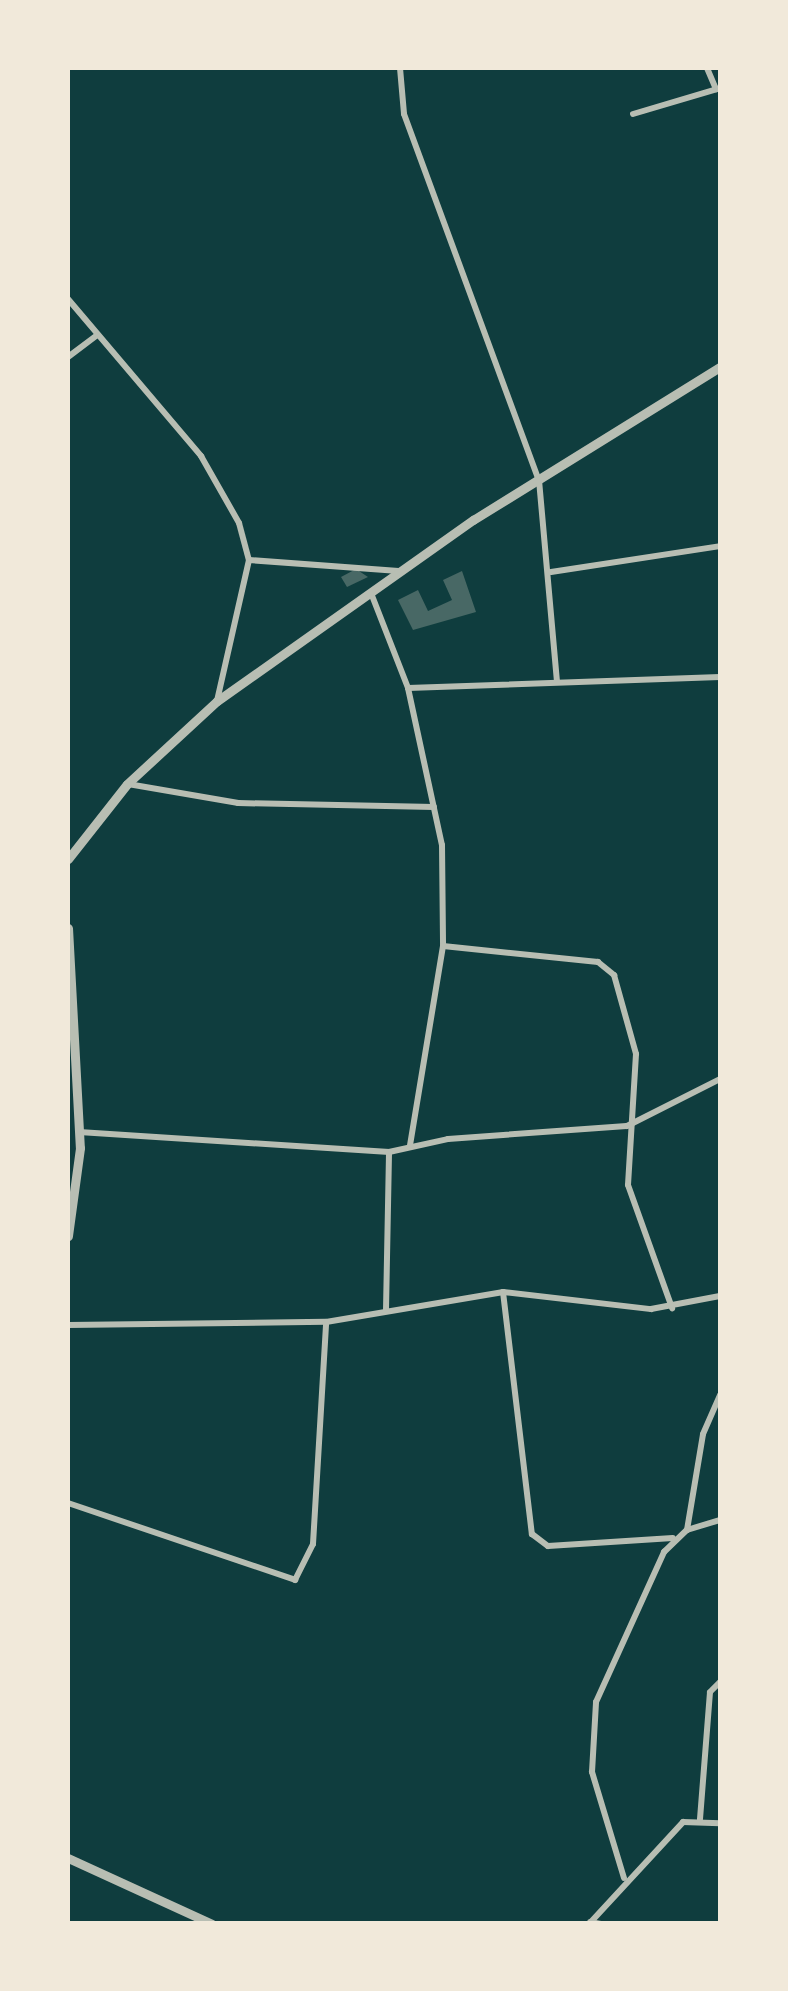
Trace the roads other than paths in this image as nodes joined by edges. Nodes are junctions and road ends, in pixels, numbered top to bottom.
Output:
1 (400, 68) edge
2 (706, 68) edge
3 (718, 88) edge
4 (633, 114) dead end
5 (68, 299) edge
6 (97, 335) junction
7 (68, 358) edge
8 (720, 367) edge
9 (539, 480) junction
10 (720, 546) edge
11 (249, 560) junction
12 (400, 572) junction
13 (551, 572) junction
14 (371, 592) junction
15 (720, 676) edge
16 (557, 681) junction
17 (408, 688) junction
18 (217, 701) junction
19 (127, 784) junction
20 (434, 807) junction
21 (68, 860) edge
22 (68, 928) edge
23 (442, 946) junction
24 (70, 1039) edge
25 (720, 1079) edge
26 (627, 1126) junction
27 (78, 1132) junction
28 (410, 1146) junction
29 (389, 1152) junction
30 (68, 1236) edge
31 (503, 1292) junction
32 (720, 1296) edge
33 (672, 1308) junction
34 (386, 1310) junction
35 (326, 1322) junction
36 (68, 1324) edge
37 (720, 1396) edge
38 (68, 1503) edge
39 (720, 1520) edge
40 (687, 1530) junction
41 (674, 1538) junction
42 (720, 1682) edge
43 (700, 1819) junction
44 (720, 1824) edge
45 (68, 1858) edge
46 (624, 1878) junction
47 (590, 1922) edge
48 (212, 1924) edge
49 (601, 1924) edge

1 - 9 street
2 - 3 street
3 - 4 street
5 - 6 street
6 - 7 street
6 - 11 street
8 - 9 street
9 - 12 street
9 - 13 street
10 - 13 street
11 - 12 street
11 - 18 street
12 - 14 street
13 - 16 street
14 - 17 street
14 - 18 street
15 - 16 street
16 - 17 street
17 - 20 street
18 - 19 street
19 - 20 street
19 - 21 street
20 - 23 street
22 - 24 street
23 - 26 street
23 - 28 street
24 - 27 street
25 - 26 street
26 - 28 street
26 - 33 street
27 - 29 street
27 - 30 street
28 - 29 street
29 - 34 street
31 - 33 street
31 - 34 street
31 - 41 street
32 - 33 street
34 - 35 street
35 - 36 street
35 - 38 street
37 - 40 street
39 - 40 street
40 - 41 street
41 - 46 street
42 - 43 street
43 - 44 street
43 - 46 street
45 - 48 street
46 - 47 street
47 - 49 street

